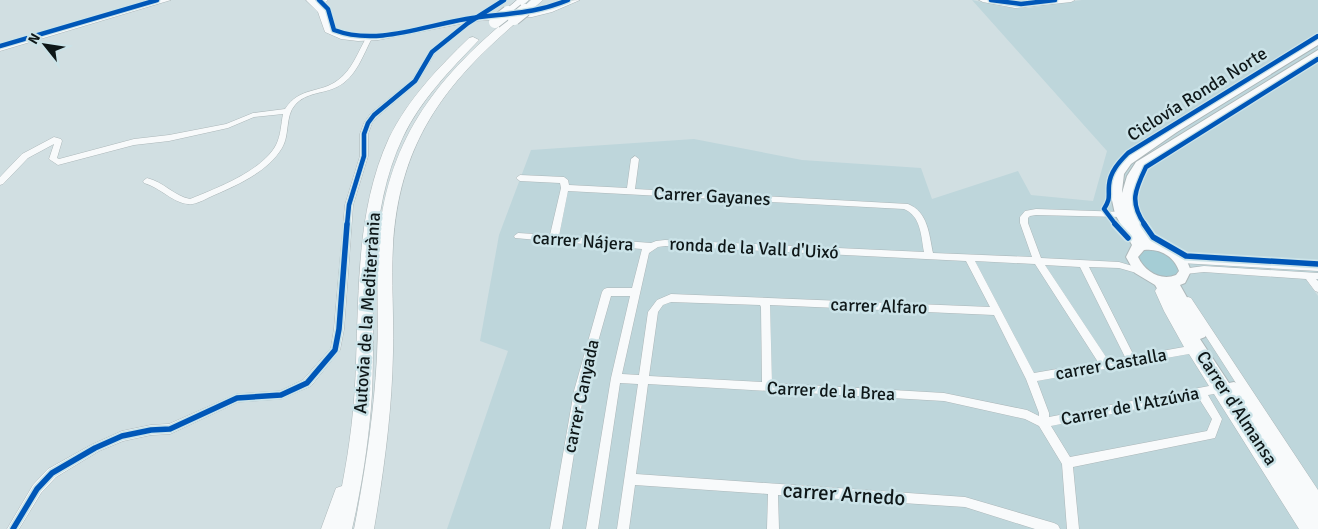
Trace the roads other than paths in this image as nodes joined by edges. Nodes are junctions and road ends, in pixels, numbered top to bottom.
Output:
1 (310, 0) edge
2 (326, 0) edge
3 (504, 0) edge
4 (538, 0) edge
5 (576, 0) edge
6 (983, 0) edge
7 (1071, 0) edge
8 (164, 1) edge
9 (318, 6) junction
10 (518, 10) edge
11 (475, 20) junction
12 (369, 38) junction
13 (1318, 41) edge
14 (0, 48) edge
15 (1318, 53) edge
16 (288, 111) junction
17 (635, 159) dead end
18 (520, 178) dead end
19 (147, 180) dead end
20 (0, 182) edge
21 (565, 188) junction
22 (631, 192) junction
23 (1121, 214) junction
24 (518, 236) dead end
25 (554, 238) junction
26 (649, 246) junction
27 (1145, 246) junction
28 (929, 256) junction
29 (969, 258) junction
30 (1037, 260) junction
31 (1132, 260) junction
32 (1082, 263) junction
33 (1119, 265) junction
34 (1183, 266) junction
35 (1318, 268) edge
36 (1140, 271) junction
37 (1308, 275) junction
38 (1318, 276) edge
39 (1168, 286) junction
40 (1318, 288) edge
41 (635, 292) junction
42 (763, 301) junction
43 (995, 311) junction
44 (1191, 350) junction
45 (1131, 359) junction
46 (1104, 364) junction
47 (616, 378) junction
48 (1031, 378) junction
49 (645, 379) junction
50 (767, 387) junction
51 (1216, 389) junction
52 (1201, 392) junction
53 (1217, 419) joint
54 (1043, 423) junction
55 (1067, 463) junction
56 (354, 468) junction
57 (374, 468) junction
58 (630, 479) junction
59 (773, 489) junction
60 (1318, 500) edge
61 (1318, 514) edge
62 (12, 529) edge
63 (331, 529) edge
64 (342, 529) edge
65 (364, 529) edge
66 (369, 529) edge
67 (556, 529) edge
68 (592, 529) edge
69 (623, 529) edge
70 (773, 529) edge
71 (1054, 529) edge
72 (1073, 529) edge
73 (1306, 529) edge
74 (1316, 529) edge

1 - 9 street
2 - 9 street
3 - 11 street
4 - 10 highway, Autovia de la Mediterrània
5 - 11 street
6 - 7 street
8 - 14 street
9 - 12 street
10 - 56 highway, Autovia de la Mediterrània, bridge
10 - 57 highway, Autovia de la Mediterrània
11 - 12 street
11 - 62 street
12 - 16 street
13 - 23 main road
15 - 27 main road
16 - 19 street
16 - 20 street
17 - 22 street
18 - 21 street, Carrer Gayanes
21 - 22 street, Carrer Gayanes
21 - 25 street
22 - 28 street, Carrer Gayanes
23 - 27 main road
23 - 30 street
24 - 25 street, carrer Nájera
25 - 26 street, carrer Nájera
26 - 28 street, ronda de la Vall d'Uixó
26 - 41 street, ronda de la Vall d'Uixó
27 - 31 main road
27 - 34 main road
28 - 29 street, ronda de la Vall d'Uixó
29 - 30 street, ronda de la Vall d'Uixó
29 - 43 street
30 - 32 street, ronda de la Vall d'Uixó
30 - 46 street
31 - 33 street, ronda de la Vall d'Uixó
31 - 36 main road
32 - 33 street, ronda de la Vall d'Uixó
32 - 45 street
33 - 36 street, ronda de la Vall d'Uixó
34 - 35 street
34 - 37 street
34 - 39 main road
36 - 39 main road
37 - 38 street
37 - 40 street
39 - 44 street, Carrer d'Almansa
39 - 60 street, Carrer d'Almansa
39 - 61 main road
39 - 74 main road, Carrer d'Almansa
41 - 47 street, ronda de la Vall d'Uixó
41 - 67 street, carrer Canyada
42 - 43 street, carrer Alfaro
42 - 49 street, carrer Alfaro
42 - 50 street
43 - 48 street
44 - 45 street, carrer Castalla
44 - 51 street, Carrer d'Almansa
45 - 46 street, carrer Castalla
46 - 48 street, carrer Castalla
47 - 49 street, Carrer de la Brea
47 - 68 street, ronda de la Vall d'Uixó
48 - 54 street
49 - 50 street, Carrer de la Brea
49 - 58 street
50 - 54 street, Carrer de la Brea
51 - 52 street, Carrer de l'Atzúvia
51 - 73 street, Carrer d'Almansa
52 - 53 street, Carrer d'Almansa
52 - 54 street, Carrer de l'Atzúvia
53 - 55 street
54 - 55 street
55 - 72 street
56 - 63 highway
56 - 64 highway, Autovia de la Mediterrània
57 - 65 highway, Autovia de la Mediterrània
57 - 66 highway
58 - 59 street, carrer Arnedo
58 - 69 street
59 - 70 street
59 - 71 street, carrer Arnedo

